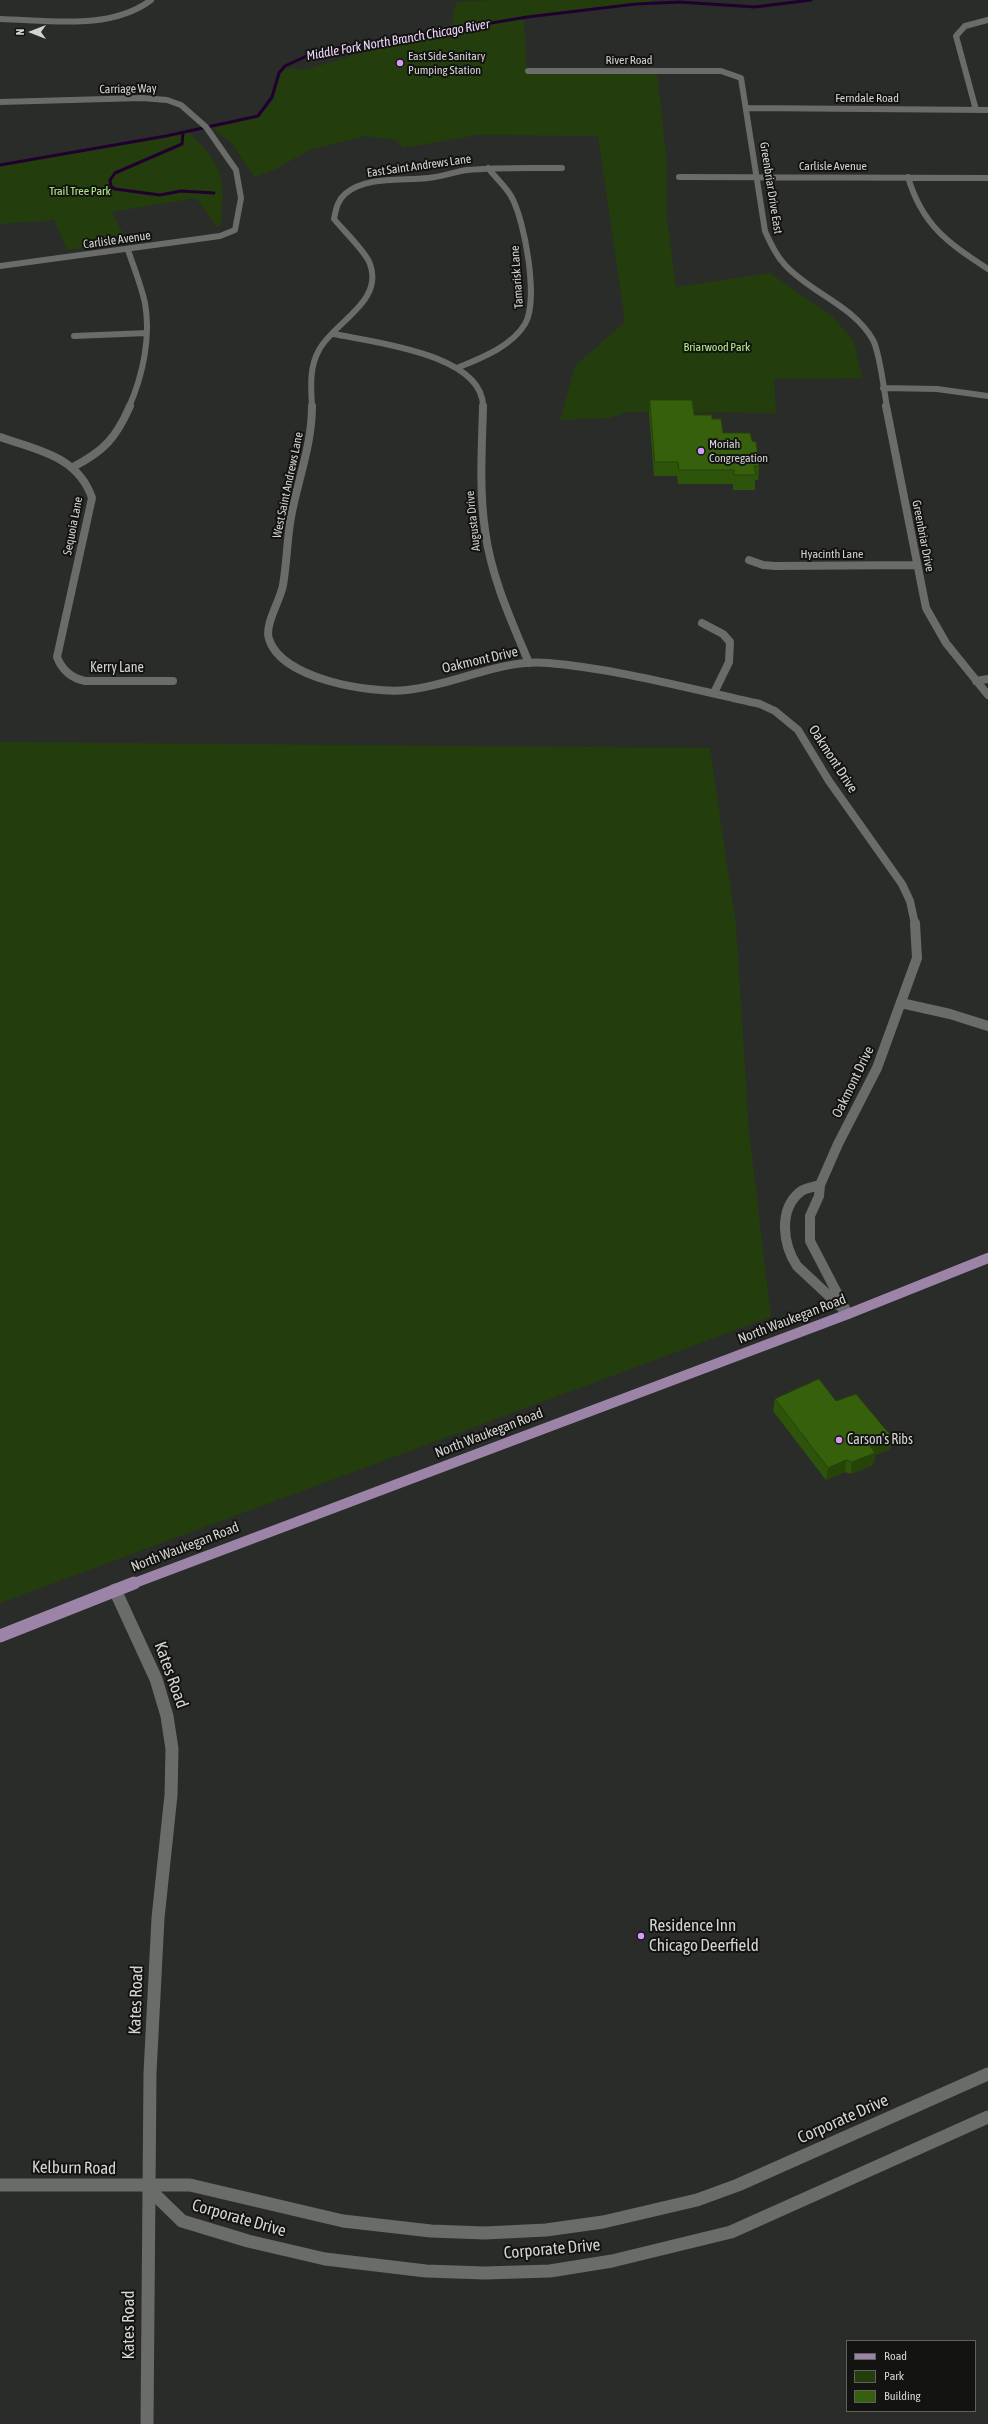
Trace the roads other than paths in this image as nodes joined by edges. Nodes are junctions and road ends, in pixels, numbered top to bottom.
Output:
1 (151, 0) edge
2 (0, 19) edge
3 (988, 20) edge
4 (528, 71) dead end
5 (731, 72) joint
6 (0, 102) edge
7 (747, 108) junction
8 (976, 110) junction
9 (988, 110) edge
10 (488, 168) junction
11 (562, 168) dead end
12 (757, 176) junction
13 (678, 177) dead end
14 (908, 177) junction
15 (988, 178) edge
16 (235, 230) joint
17 (128, 250) junction
18 (0, 266) edge
19 (988, 269) edge
20 (147, 333) junction
21 (334, 334) junction
22 (74, 336) dead end
23 (878, 362) joint
24 (313, 363) joint
25 (457, 368) junction
26 (883, 388) junction
27 (988, 396) edge
28 (0, 437) edge
29 (72, 467) junction
30 (748, 560) dead end
31 (916, 565) junction
32 (702, 623) dead end
33 (529, 664) junction
34 (297, 669) joint
35 (64, 671) joint
36 (988, 679) edge
37 (173, 681) dead end
38 (976, 681) junction
39 (714, 692) junction
40 (988, 696) edge
41 (901, 1003) junction
42 (988, 1026) edge
43 (820, 1185) junction
44 (988, 1258) edge
45 (848, 1314) junction
46 (114, 1590) junction
47 (0, 1636) edge
48 (988, 2074) edge
49 (988, 2118) edge
50 (0, 2185) edge
51 (147, 2187) junction
52 (147, 2424) edge

1 - 2 street
3 - 8 street
4 - 5 street, River Road
5 - 7 street, Greenbriar Drive East
6 - 16 street, Carriage Way
7 - 8 street, Ferndale Road
7 - 12 street, Greenbriar Drive East
8 - 9 street, Ferndale Road
10 - 11 street, East Saint Andrews Lane
10 - 21 street, East Saint Andrews Lane
10 - 25 street, Tamarisk Lane
12 - 13 street, Carlisle Avenue
12 - 14 street, Carlisle Avenue
12 - 23 street, Greenbriar Drive East
14 - 15 street, Carlisle Avenue
14 - 19 street
16 - 17 street, Carlisle Avenue
17 - 18 street, Carlisle Avenue
17 - 20 street
20 - 22 street
20 - 29 street
21 - 24 street, East Saint Andrews Lane
21 - 25 street
23 - 26 street, Greenbriar Drive
24 - 34 street, West Saint Andrews Lane
25 - 33 street, Augusta Drive
26 - 27 street
26 - 31 street, Greenbriar Drive
28 - 29 street, Sequoia Lane
29 - 35 street, Sequoia Lane
30 - 31 street, Hyacinth Lane
31 - 38 street, Greenbriar Drive
32 - 39 street
33 - 34 street, Oakmont Drive
33 - 39 street, Oakmont Drive
35 - 37 street, Kerry Lane
36 - 38 street
38 - 40 street, Greenbriar Drive
39 - 41 street, Oakmont Drive
41 - 42 street
41 - 43 street, Oakmont Drive
43 - 45 street, Oakmont Drive
43 - 45 street
44 - 45 main road, North Waukegan Road
45 - 46 main road, North Waukegan Road
46 - 47 main road, North Waukegan Road
46 - 51 street, Kates Road
48 - 51 street, Corporate Drive
49 - 51 street, Corporate Drive
50 - 51 street, Kelburn Road
51 - 52 street, Kates Road

